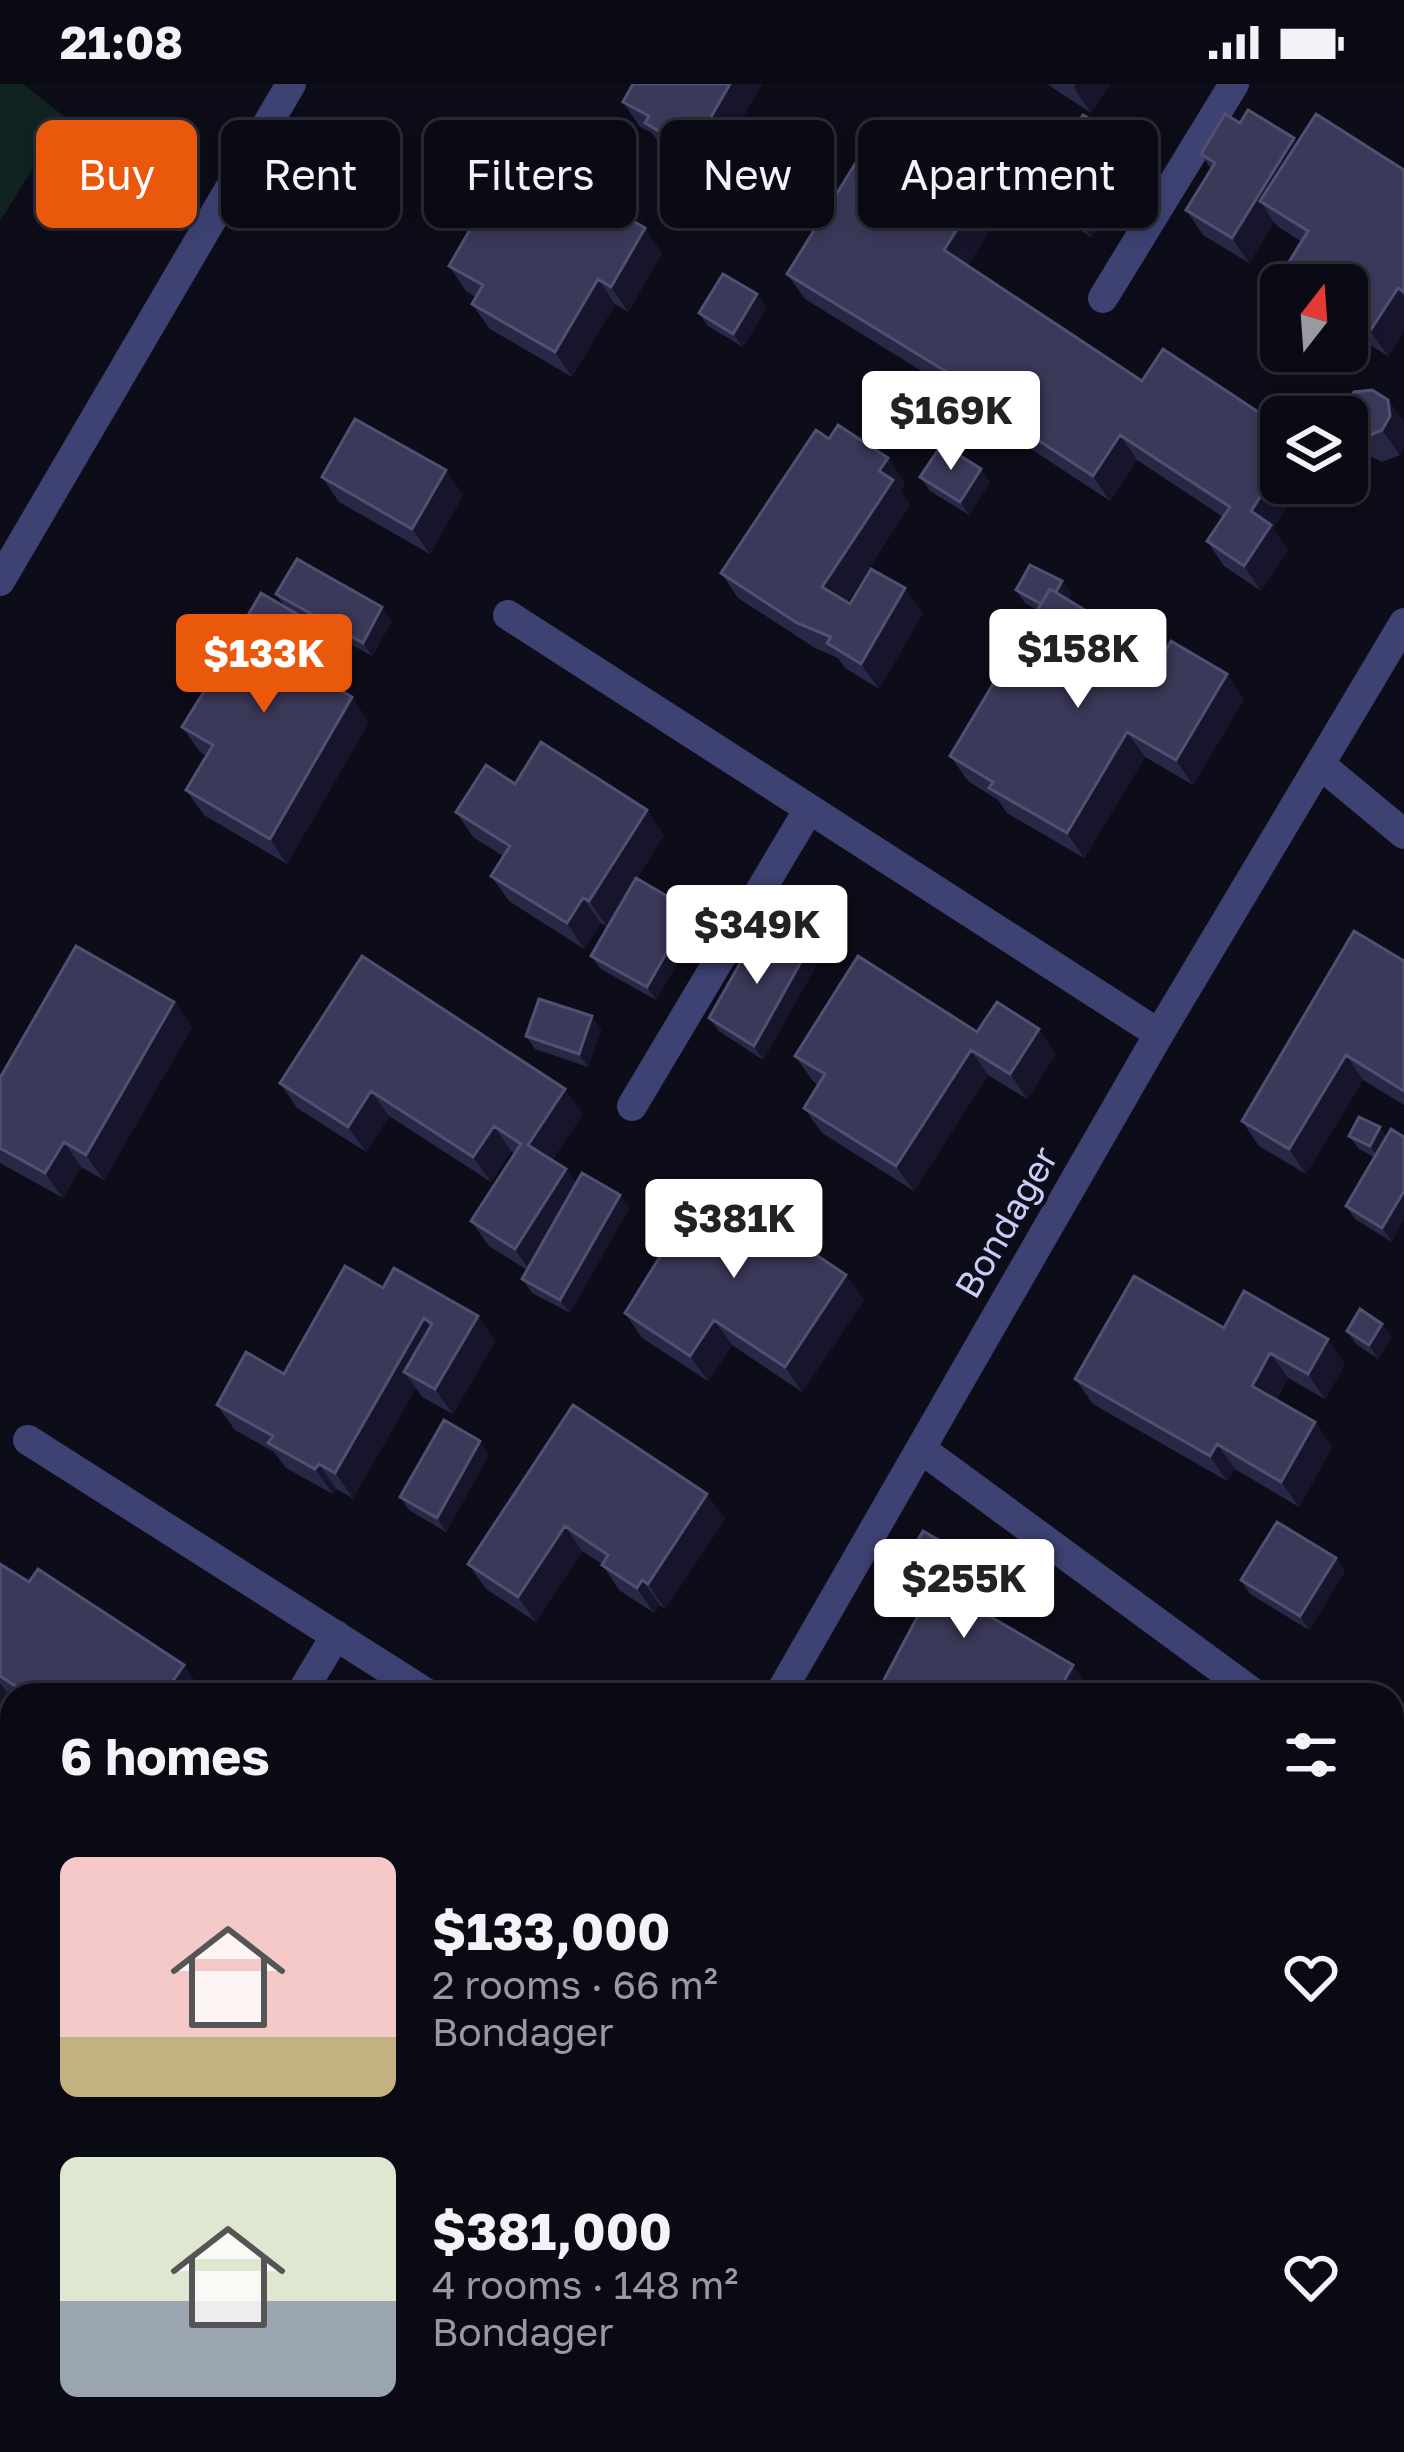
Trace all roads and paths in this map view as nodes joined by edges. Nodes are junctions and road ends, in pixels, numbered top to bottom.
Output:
1 (291, 84) edge
2 (1234, 84) edge
3 (1103, 298) dead end
4 (0, 581) edge
5 (508, 615) dead end
6 (1404, 623) edge
7 (1322, 766) junction
8 (808, 808) junction
9 (1404, 834) edge
10 (1159, 1034) junction
11 (632, 1106) dead end
12 (28, 1440) dead end
13 (921, 1449) junction
14 (336, 1636) junction
15 (307, 1683) edge
16 (410, 1683) edge
17 (786, 1683) edge
18 (1240, 1683) edge

1 - 4 street
2 - 3 street
5 - 8 street
6 - 7 street, Bondager
7 - 9 street
7 - 10 street, Bondager
8 - 10 street
8 - 11 street
10 - 13 street, Bondager
12 - 14 street
13 - 17 street, Bondager
13 - 18 street
14 - 15 street
14 - 16 street

